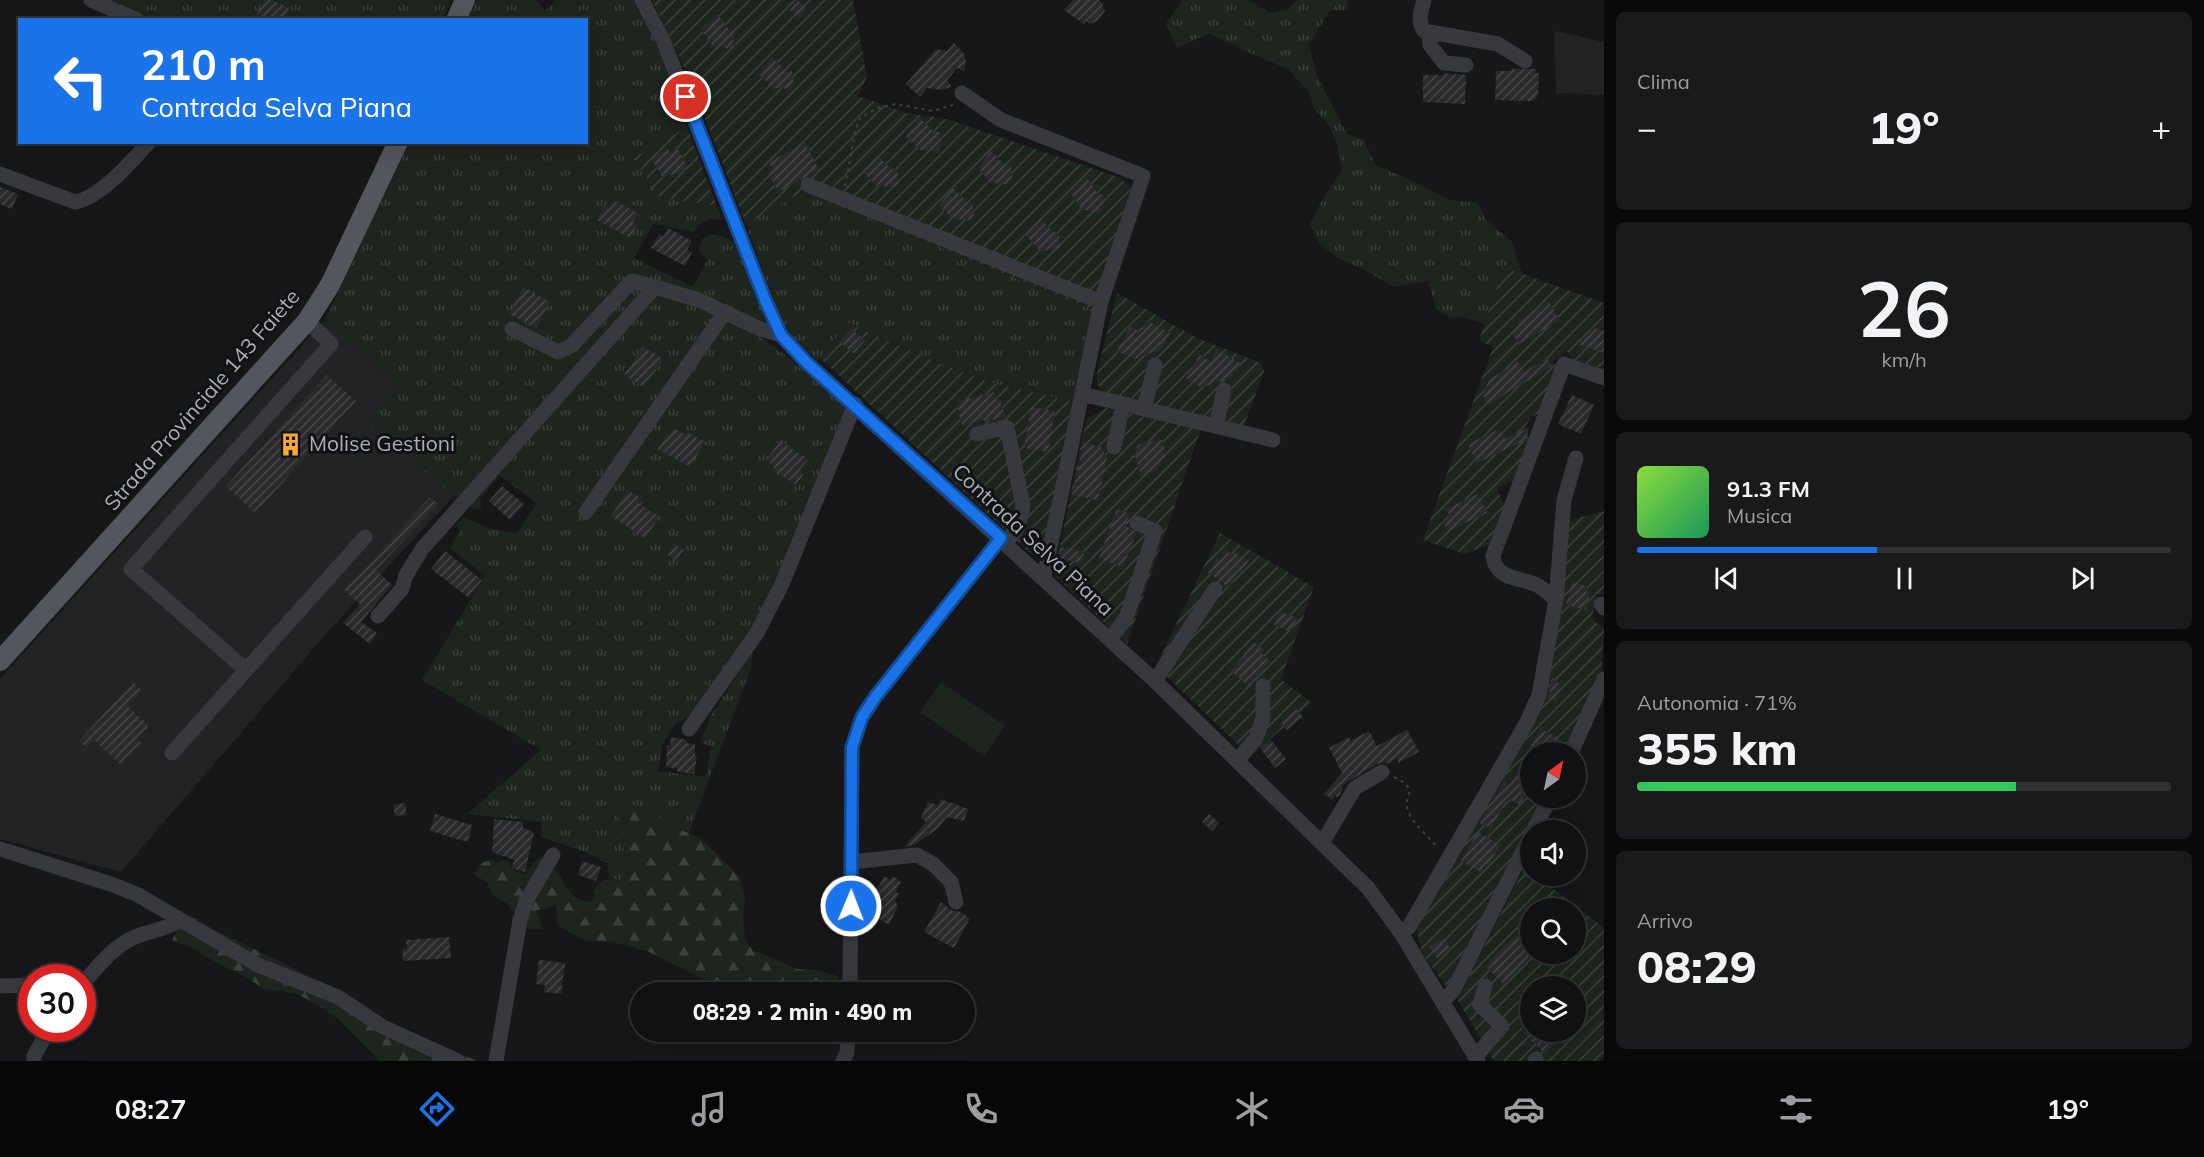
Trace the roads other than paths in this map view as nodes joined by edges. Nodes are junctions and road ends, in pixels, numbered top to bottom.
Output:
1 (91, 0) edge
2 (465, 0) edge
3 (642, 0) edge
4 (1424, 0) edge
5 (132, 18) edge
6 (457, 18) edge
7 (1429, 33) junction
8 (1525, 61) dead end
9 (1466, 65) dead end
10 (962, 93) road end
11 (147, 144) edge
12 (396, 144) edge
13 (0, 174) edge
14 (808, 185) dead end
15 (655, 287) junction
16 (1101, 302) junction
17 (725, 312) junction
18 (307, 321) junction
19 (512, 329) dead end
20 (781, 335) junction
21 (1155, 365) dead end
22 (1604, 378) edge
23 (1224, 390) dead end
24 (1082, 394) junction
25 (855, 404) junction
26 (1123, 404) junction
27 (1144, 409) junction
28 (1216, 426) junction
29 (977, 434) dead end
30 (1273, 440) dead end
31 (1114, 447) dead end
32 (1576, 458) dead end
33 (586, 513) dead end
34 (1137, 523) dead end
35 (365, 537) dead end
36 (1003, 541) junction
37 (1044, 577) junction
38 (1215, 589) dead end
39 (1556, 600) junction
40 (378, 616) dead end
41 (1110, 639) junction
42 (0, 662) edge
43 (246, 670) junction
44 (1604, 679) edge
45 (1155, 681) junction
46 (1263, 686) dead end
47 (689, 729) dead end
48 (1575, 742) edge
49 (172, 753) dead end
50 (1238, 760) junction
51 (1383, 772) road end
52 (1322, 843) junction
53 (0, 849) edge
54 (553, 855) dead end
55 (1520, 857) edge
56 (851, 862) junction
57 (956, 902) dead end
58 (179, 921) junction
59 (1401, 933) junction
60 (96, 969) edge
61 (850, 982) edge
62 (18, 985) edge
63 (0, 986) edge
64 (1485, 986) dead end
65 (1443, 1001) junction
66 (42, 1042) edge
67 (848, 1042) edge
68 (1477, 1059) edge
69 (34, 1061) edge
70 (458, 1061) edge
71 (496, 1061) edge
72 (843, 1061) edge

1 - 5 street
2 - 6 main road
3 - 20 street, Contrada Selva Piana
4 - 7 street
7 - 8 street
7 - 9 street
10 - 16 street
11 - 13 street
12 - 18 main road, Strada Provinciale 143 Faiete
14 - 16 street
15 - 17 street
15 - 19 street
15 - 40 street
16 - 24 street
17 - 20 street
17 - 33 street
18 - 42 main road, Strada Provinciale 143 Faiete
18 - 43 street
20 - 25 street, Contrada Selva Piana
21 - 27 street
22 - 39 street
23 - 28 street
24 - 26 street
24 - 37 street
25 - 36 street, Contrada Selva Piana
25 - 47 street
26 - 27 street
26 - 31 street
27 - 28 street
28 - 30 street
29 - 36 street
32 - 39 street
34 - 41 street
35 - 43 street
36 - 37 street, Contrada Selva Piana
36 - 56 street
37 - 41 street, Contrada Selva Piana
38 - 45 street
39 - 59 street
41 - 45 street, Contrada Selva Piana
43 - 49 street
44 - 48 street
45 - 50 street, Contrada Selva Piana
46 - 50 street
50 - 52 street, Contrada Selva Piana
51 - 52 street
52 - 59 street, Contrada Selva Piana
53 - 58 street
54 - 71 street
55 - 65 street
56 - 57 street
56 - 61 street
58 - 60 street
58 - 70 street
59 - 65 street, Contrada Selva Piana
62 - 63 street
64 - 68 street
65 - 68 street, Contrada Selva Piana
66 - 69 street
67 - 72 street

